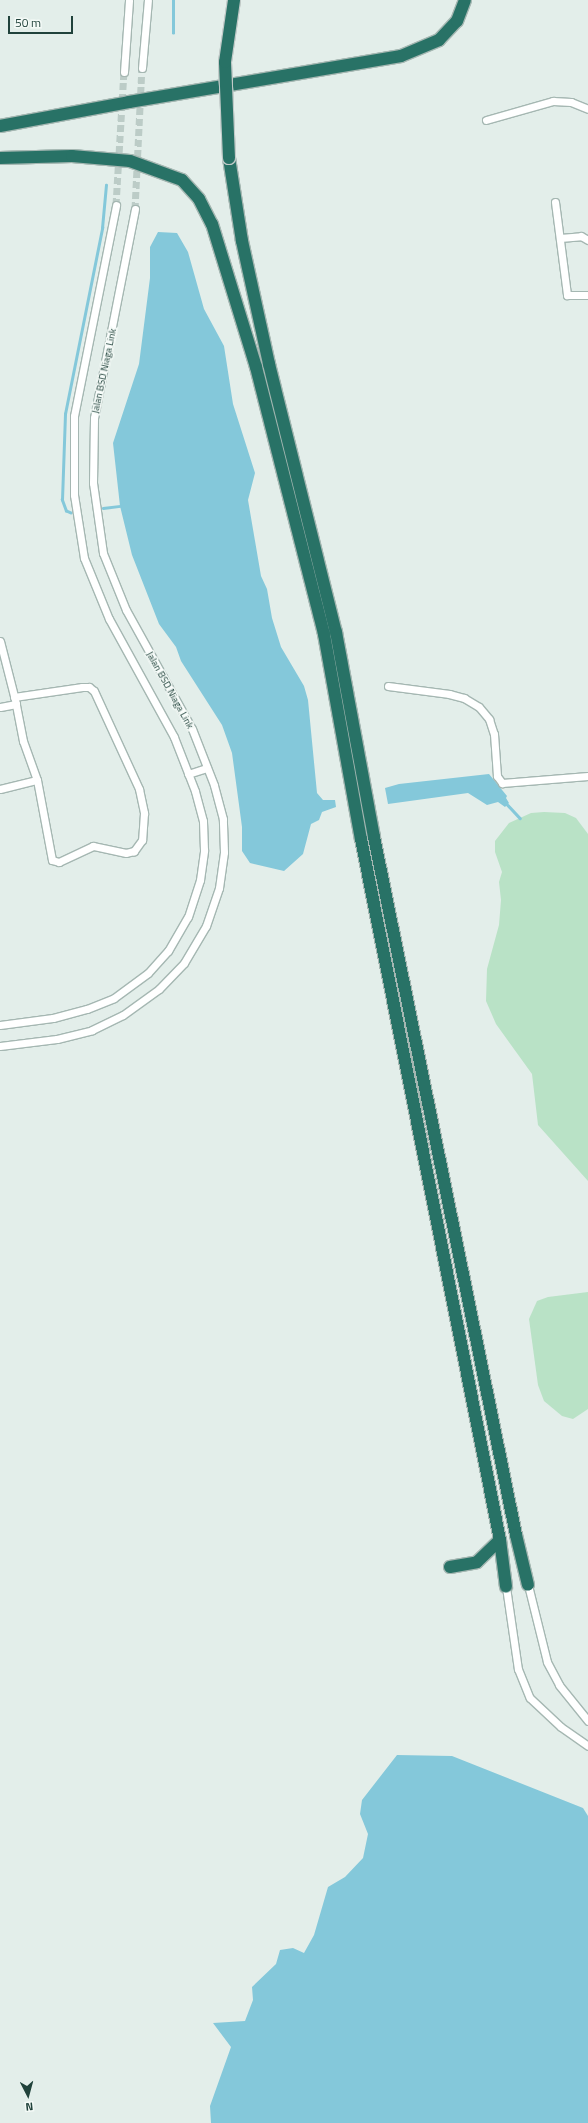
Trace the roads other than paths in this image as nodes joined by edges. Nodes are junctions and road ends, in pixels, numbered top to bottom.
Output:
1 (129, 0) edge
2 (148, 0) edge
3 (234, 0) edge
4 (465, 0) edge
5 (142, 68) tunnel mouth
6 (124, 72) tunnel mouth
7 (588, 109) edge
8 (486, 120) dead end
9 (0, 126) edge
10 (0, 158) edge
11 (555, 202) dead end
12 (116, 205) tunnel mouth
13 (135, 209) tunnel mouth
14 (560, 238) junction
15 (588, 240) edge
16 (588, 295) edge
17 (0, 641) edge
18 (388, 686) dead end
19 (15, 700) junction
20 (0, 707) edge
21 (207, 768) junction
22 (188, 774) junction
23 (588, 776) edge
24 (37, 780) junction
25 (0, 789) edge
26 (0, 1025) edge
27 (0, 1046) edge
28 (500, 1540) junction
29 (450, 1567) dead end
30 (528, 1585) joint
31 (506, 1587) joint
32 (588, 1721) edge
33 (588, 1746) edge

1 - 6 street
2 - 5 street
3 - 30 highway, bridge
4 - 9 highway
7 - 8 street
10 - 28 highway
11 - 14 street
12 - 22 street, Jalan BSD Niaga Link
13 - 21 street, Jalan BSD Niaga Link
14 - 15 street
14 - 16 street
17 - 19 street
18 - 23 street
19 - 20 street
19 - 24 street
19 - 24 street
21 - 22 street
21 - 27 street, Jalan BSD Niaga Link
22 - 26 street, Jalan BSD Niaga Link
24 - 25 street
28 - 29 highway
28 - 31 highway
30 - 32 street
31 - 33 street

